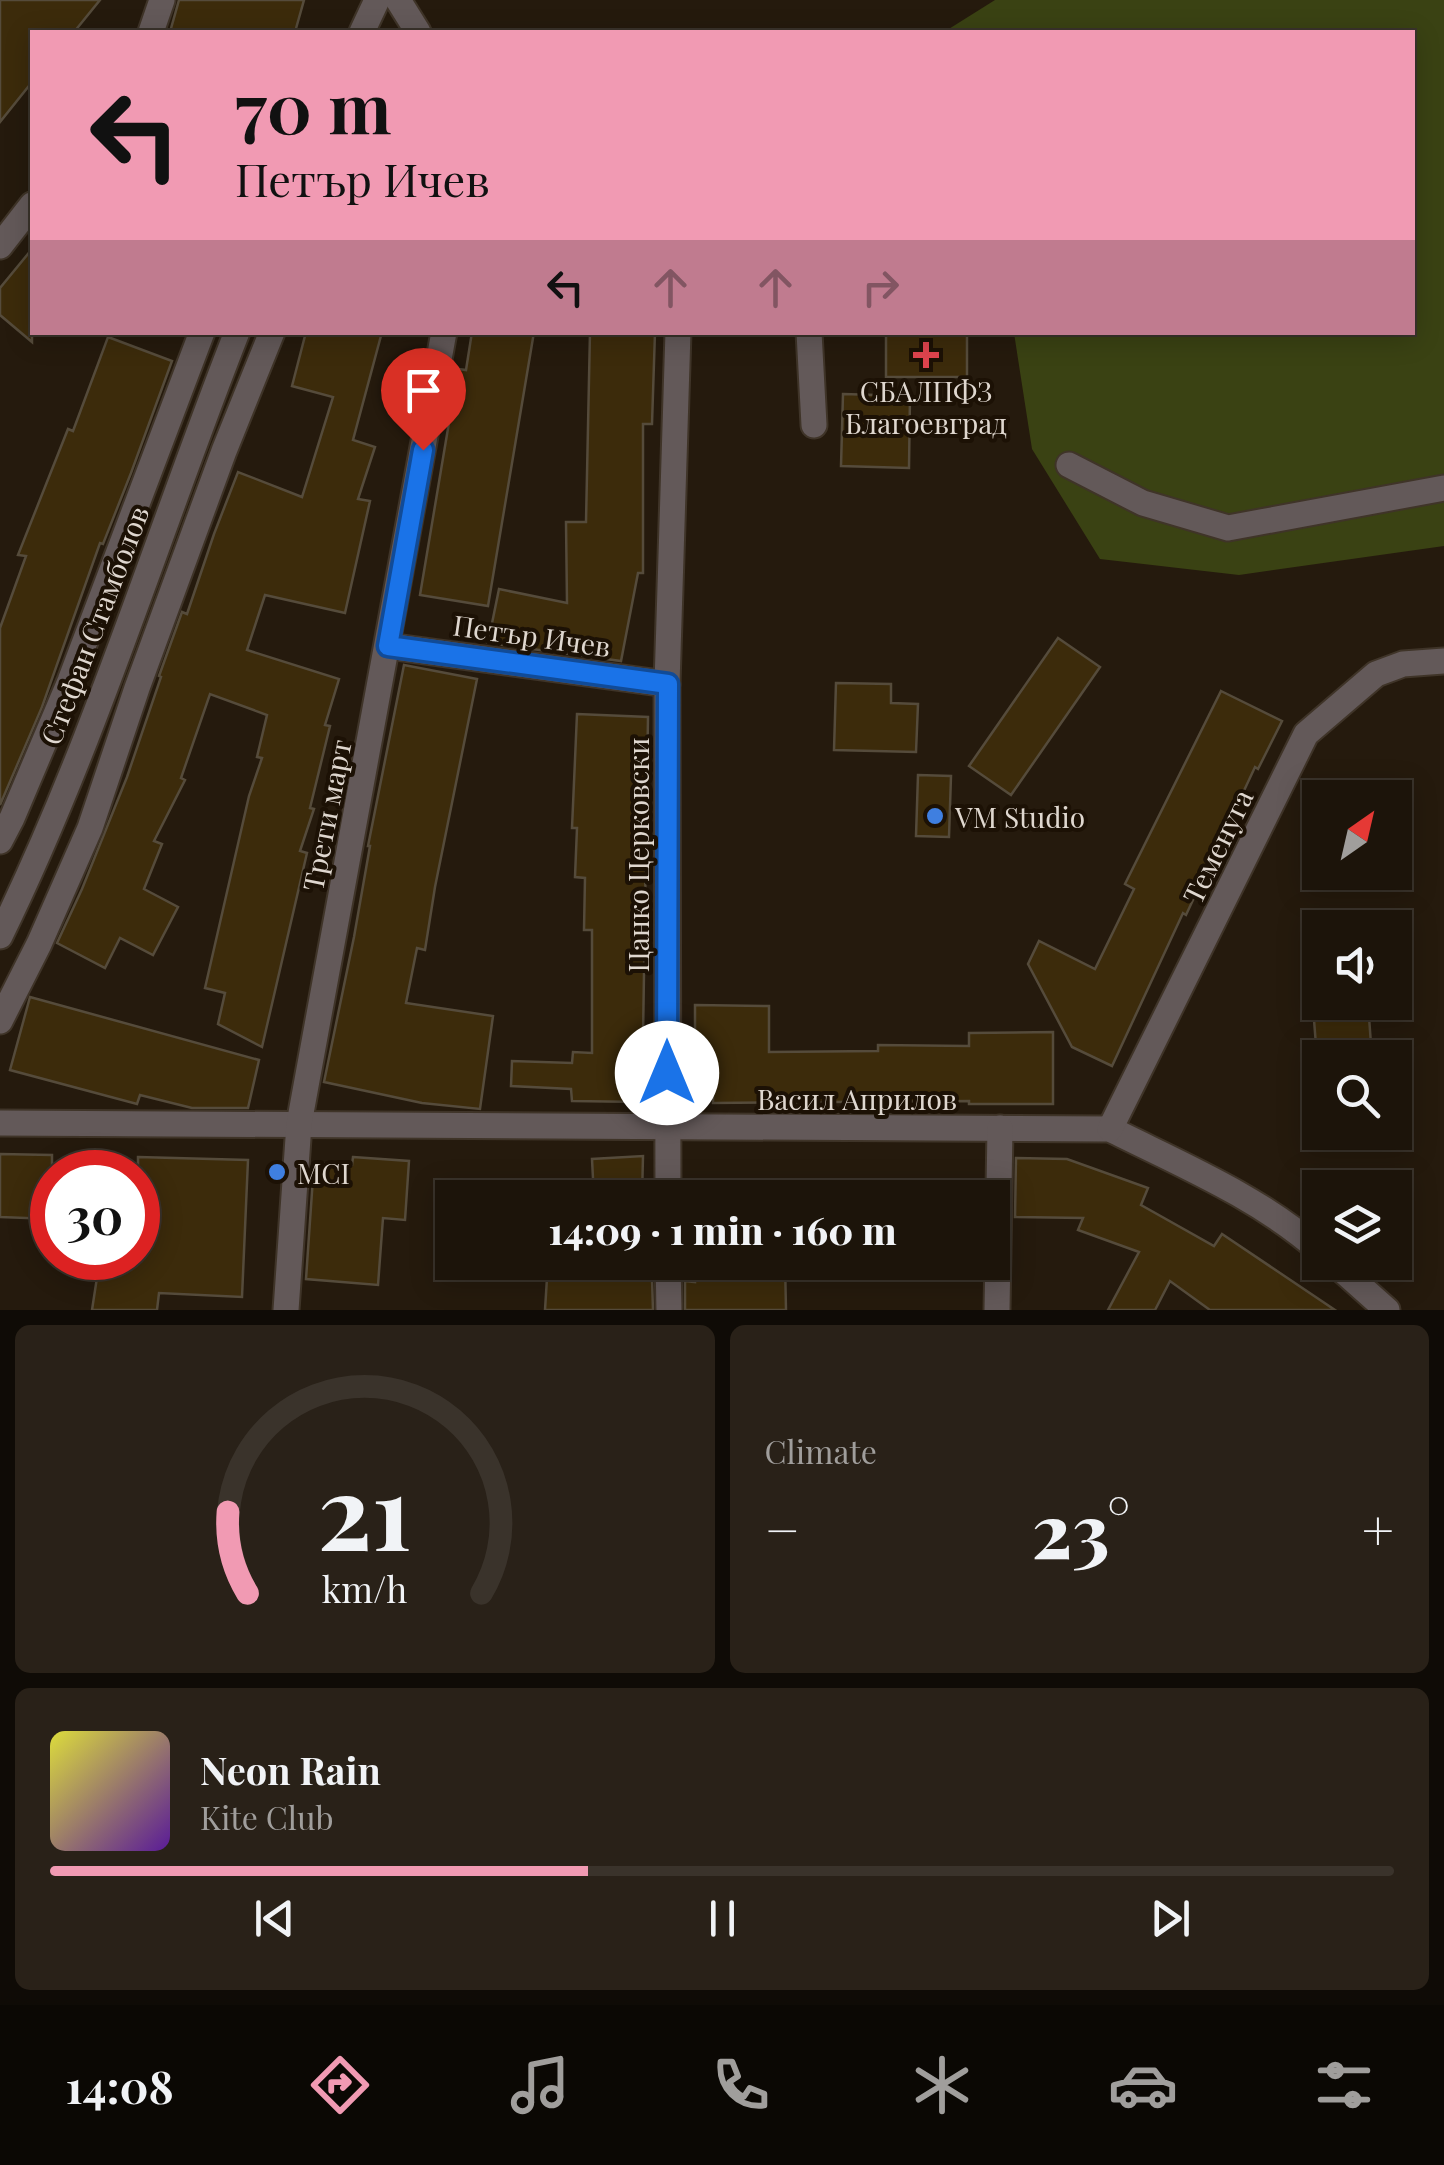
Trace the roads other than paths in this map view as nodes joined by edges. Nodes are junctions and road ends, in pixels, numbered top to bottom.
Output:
1 (162, 0) edge
2 (378, 0) edge
3 (398, 0) edge
4 (151, 30) edge
5 (363, 30) edge
6 (417, 30) edge
7 (30, 208) edge
8 (0, 246) edge
9 (201, 335) edge
10 (236, 335) edge
11 (271, 335) edge
12 (443, 335) edge
13 (678, 335) edge
14 (809, 335) edge
15 (814, 425) dead end
16 (1069, 464) dead end
17 (1444, 488) edge
18 (388, 646) junction
19 (1444, 662) edge
20 (668, 684) junction
21 (0, 841) edge
22 (0, 936) edge
23 (0, 1021) edge
24 (0, 1123) edge
25 (299, 1124) junction
26 (667, 1126) junction
27 (1000, 1128) junction
28 (1110, 1129) junction
29 (668, 1180) edge
30 (1302, 1236) edge
31 (668, 1280) edge
32 (1353, 1280) edge
33 (286, 1310) edge
34 (669, 1310) edge
35 (997, 1310) edge
36 (1387, 1310) edge

1 - 4 street
2 - 5 street
3 - 6 street
7 - 8 street
9 - 21 street
10 - 22 street, Стефан Стамболов
11 - 23 street
12 - 18 street, Трети март
13 - 20 street, Цанко Церковски
14 - 15 street
16 - 17 street
18 - 20 street, Петър Ичев
18 - 25 street, Трети март
19 - 28 street, Теменуга
20 - 26 street, Цанко Церковски
24 - 25 street, Васил Априлов
25 - 26 street, Васил Априлов
25 - 33 street, Трети март
26 - 27 street, Васил Априлов
26 - 29 street, Цанко Церковски
27 - 28 street, Васил Априлов
27 - 35 street
28 - 30 street, Васил Априлов
31 - 34 street
32 - 36 street

